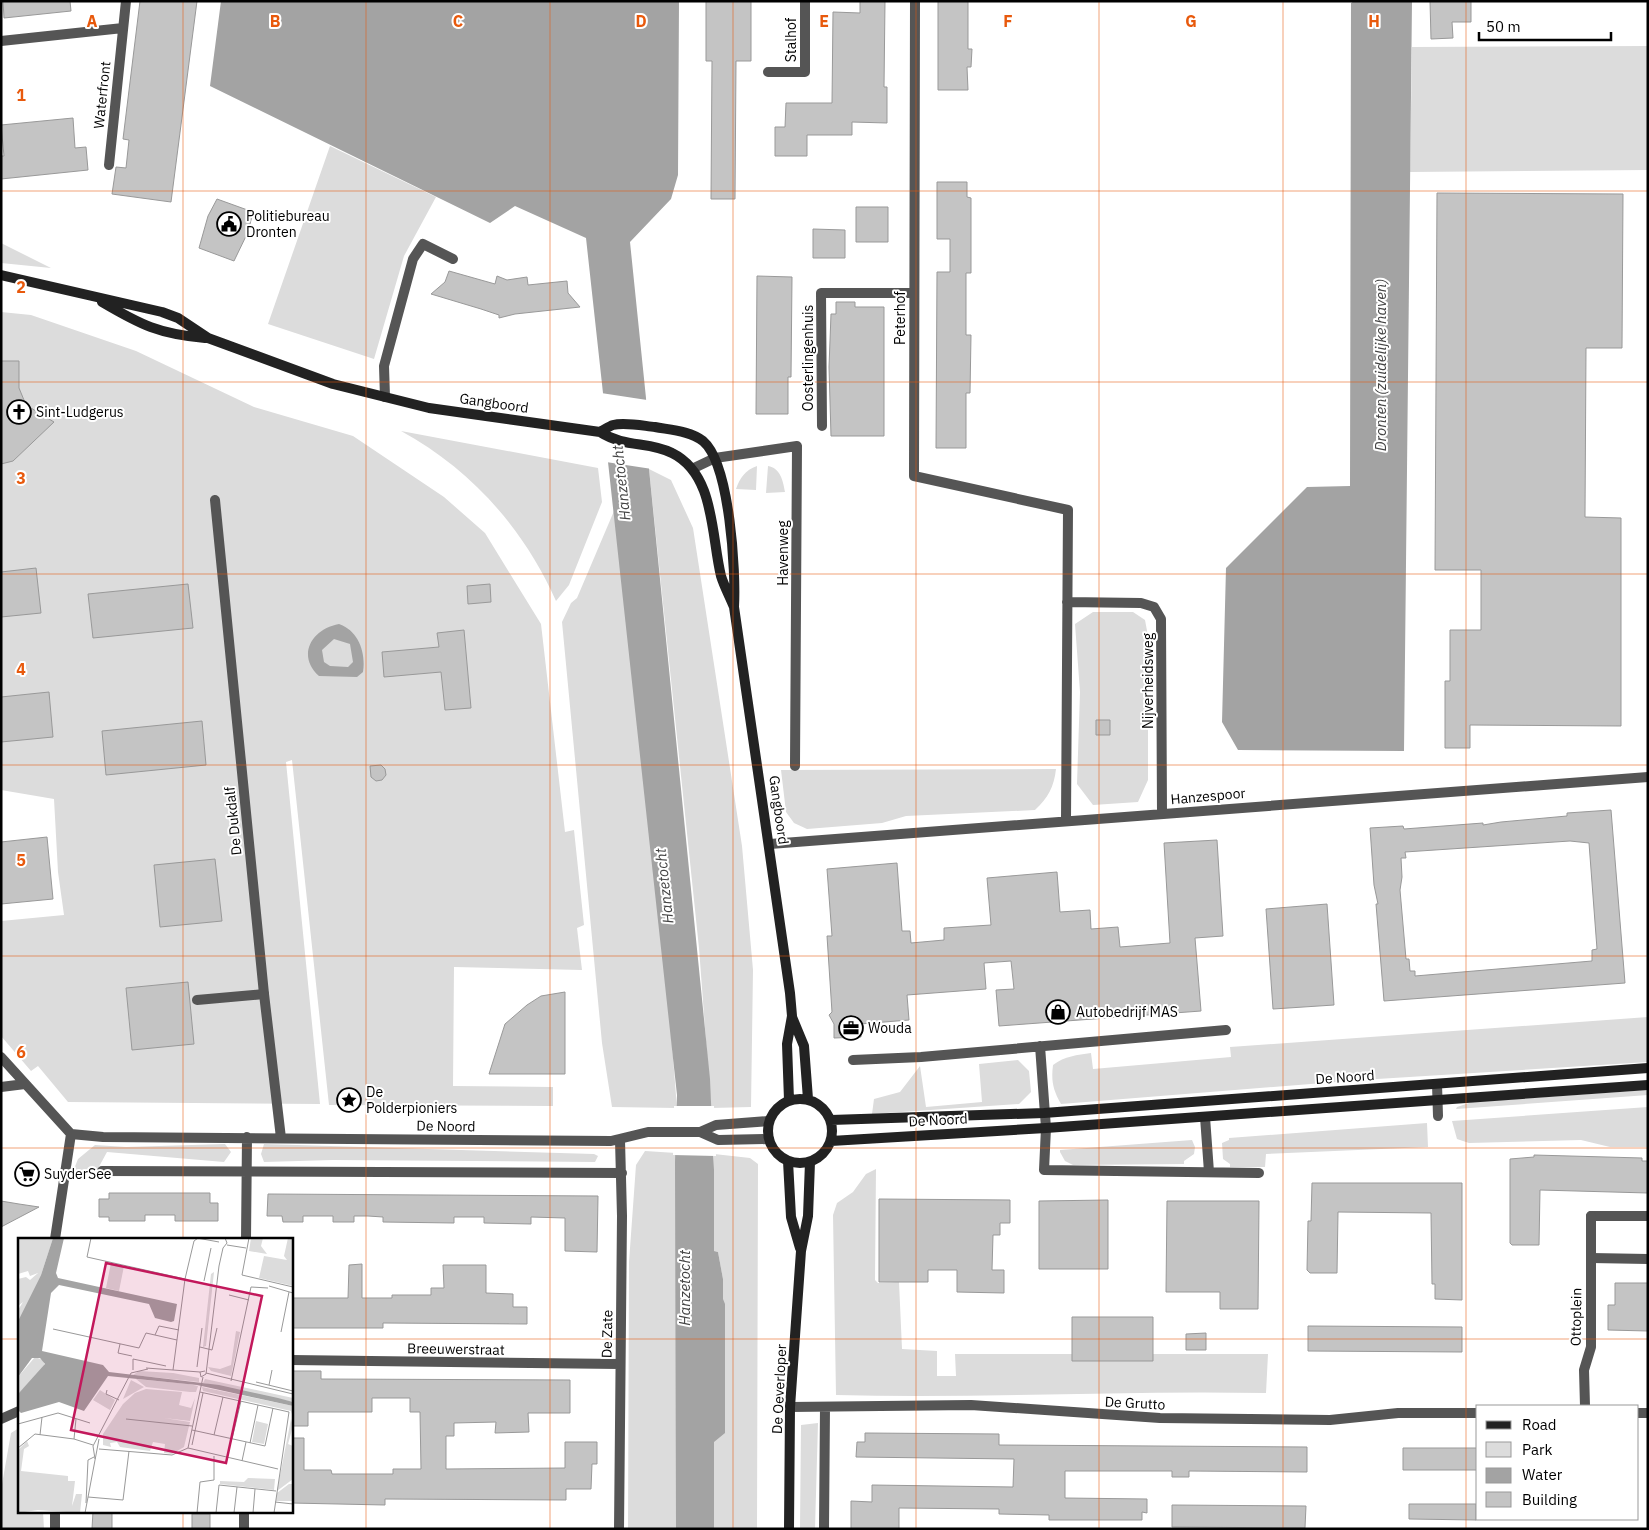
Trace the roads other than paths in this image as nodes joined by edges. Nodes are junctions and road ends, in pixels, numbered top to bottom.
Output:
1 (126, 1) edge
2 (805, 1) edge
3 (915, 1) edge
4 (123, 28) junction
5 (1, 41) edge
6 (768, 72) dead end
7 (109, 165) dead end
8 (453, 259) dead end
9 (2, 275) edge
10 (914, 293) junction
11 (97, 299) junction
12 (208, 338) junction
13 (385, 397) junction
14 (822, 426) dead end
15 (600, 432) junction
16 (715, 458) junction
17 (694, 468) junction
18 (215, 500) dead end
19 (1067, 602) junction
20 (734, 608) junction
21 (795, 766) dead end
22 (1648, 777) edge
23 (1162, 814) junction
24 (1066, 821) junction
25 (770, 844) junction
26 (264, 994) junction
27 (197, 1000) dead end
28 (792, 1016) junction
29 (1226, 1030) dead end
30 (1040, 1046) junction
31 (1, 1058) edge
32 (853, 1060) dead end
33 (1648, 1068) edge
34 (24, 1084) junction
35 (1437, 1084) junction
36 (1648, 1085) edge
37 (1, 1087) edge
38 (808, 1099) junction
39 (789, 1100) junction
40 (1438, 1100) junction
41 (1044, 1114) junction
42 (1438, 1116) dead end
43 (1204, 1117) junction
44 (831, 1120) junction
45 (769, 1121) junction
46 (1046, 1128) junction
47 (700, 1132) junction
48 (71, 1134) junction
49 (247, 1137) junction
50 (281, 1138) junction
51 (769, 1139) junction
52 (620, 1140) junction
53 (831, 1141) junction
54 (788, 1161) junction
55 (810, 1162) junction
56 (102, 1171) dead end
57 (246, 1172) junction
58 (1209, 1172) junction
59 (622, 1173) junction
60 (1259, 1173) dead end
61 (1648, 1216) edge
62 (55, 1238) edge
63 (246, 1238) edge
64 (801, 1251) junction
65 (1591, 1258) junction
66 (1648, 1259) edge
67 (292, 1360) edge
68 (620, 1364) junction
69 (1585, 1405) edge
70 (790, 1407) junction
71 (825, 1407) junction
72 (18, 1411) edge
73 (1476, 1413) edge
74 (1, 1419) edge
75 (55, 1512) edge
76 (244, 1512) edge
77 (55, 1529) edge
78 (244, 1529) edge
79 (619, 1529) edge
80 (789, 1529) edge
81 (824, 1529) edge

1 - 4 street, Waterfront
2 - 6 street, Stalhof
3 - 10 street, Peterhof
4 - 5 street
4 - 7 street, Waterfront
8 - 13 street
9 - 11 main road, Gangboord
10 - 14 street, Oosterlingenhuis
10 - 19 street, Peterhof
11 - 12 main road, Gangboord
11 - 12 main road, Gangboord
12 - 13 main road, Gangboord
13 - 15 main road, Gangboord
15 - 16 main road, Gangboord
15 - 17 main road, Gangboord
16 - 17 street, Havenweg
16 - 20 main road, Gangboord
16 - 21 street, Havenweg
17 - 20 main road, Gangboord
18 - 26 street, De Dukdalf
19 - 23 street, Nijverheidsweg
19 - 24 street
20 - 25 main road, Gangboord
22 - 23 street, Hanzespoor
23 - 24 street, Hanzespoor
24 - 25 street, Hanzespoor
25 - 28 main road, Gangboord
26 - 27 street
26 - 50 street, De Dukdalf
28 - 38 main road, Gangboord
28 - 39 main road, Gangboord
29 - 30 street
30 - 32 street
30 - 41 street
31 - 34 street
33 - 35 main road, De Noord
34 - 37 street
34 - 48 street
35 - 40 street
35 - 41 main road, De Noord
36 - 40 main road, De Noord
38 - 39 main road
38 - 44 main road
39 - 45 main road
40 - 42 street
40 - 43 main road, De Noord
41 - 44 main road, De Noord
41 - 46 street
43 - 46 main road, De Noord
43 - 58 street
44 - 53 main road
45 - 47 street, De Noord
45 - 51 main road
46 - 53 main road, De Noord
46 - 58 street
47 - 51 street, De Noord
47 - 52 street, De Noord
48 - 49 street, De Noord
48 - 62 street
49 - 50 street, De Noord
49 - 57 street
50 - 52 street, De Noord
51 - 54 main road
52 - 59 street, De Zate
53 - 55 main road
54 - 55 main road
54 - 64 main road, De Oeverloper
55 - 64 main road, De Oeverloper
56 - 57 street
57 - 59 street
57 - 63 street
58 - 60 street
59 - 68 street, De Zate
61 - 65 street, Ottoplein
64 - 70 main road, De Oeverloper
65 - 66 street
65 - 69 street, Ottoplein
67 - 68 street, Breeuwerstraat
68 - 79 street, De Zate
70 - 71 street, De Grutto
70 - 80 main road, De Oeverloper
71 - 73 street, De Grutto
71 - 81 street
72 - 74 street
75 - 77 street
76 - 78 street

